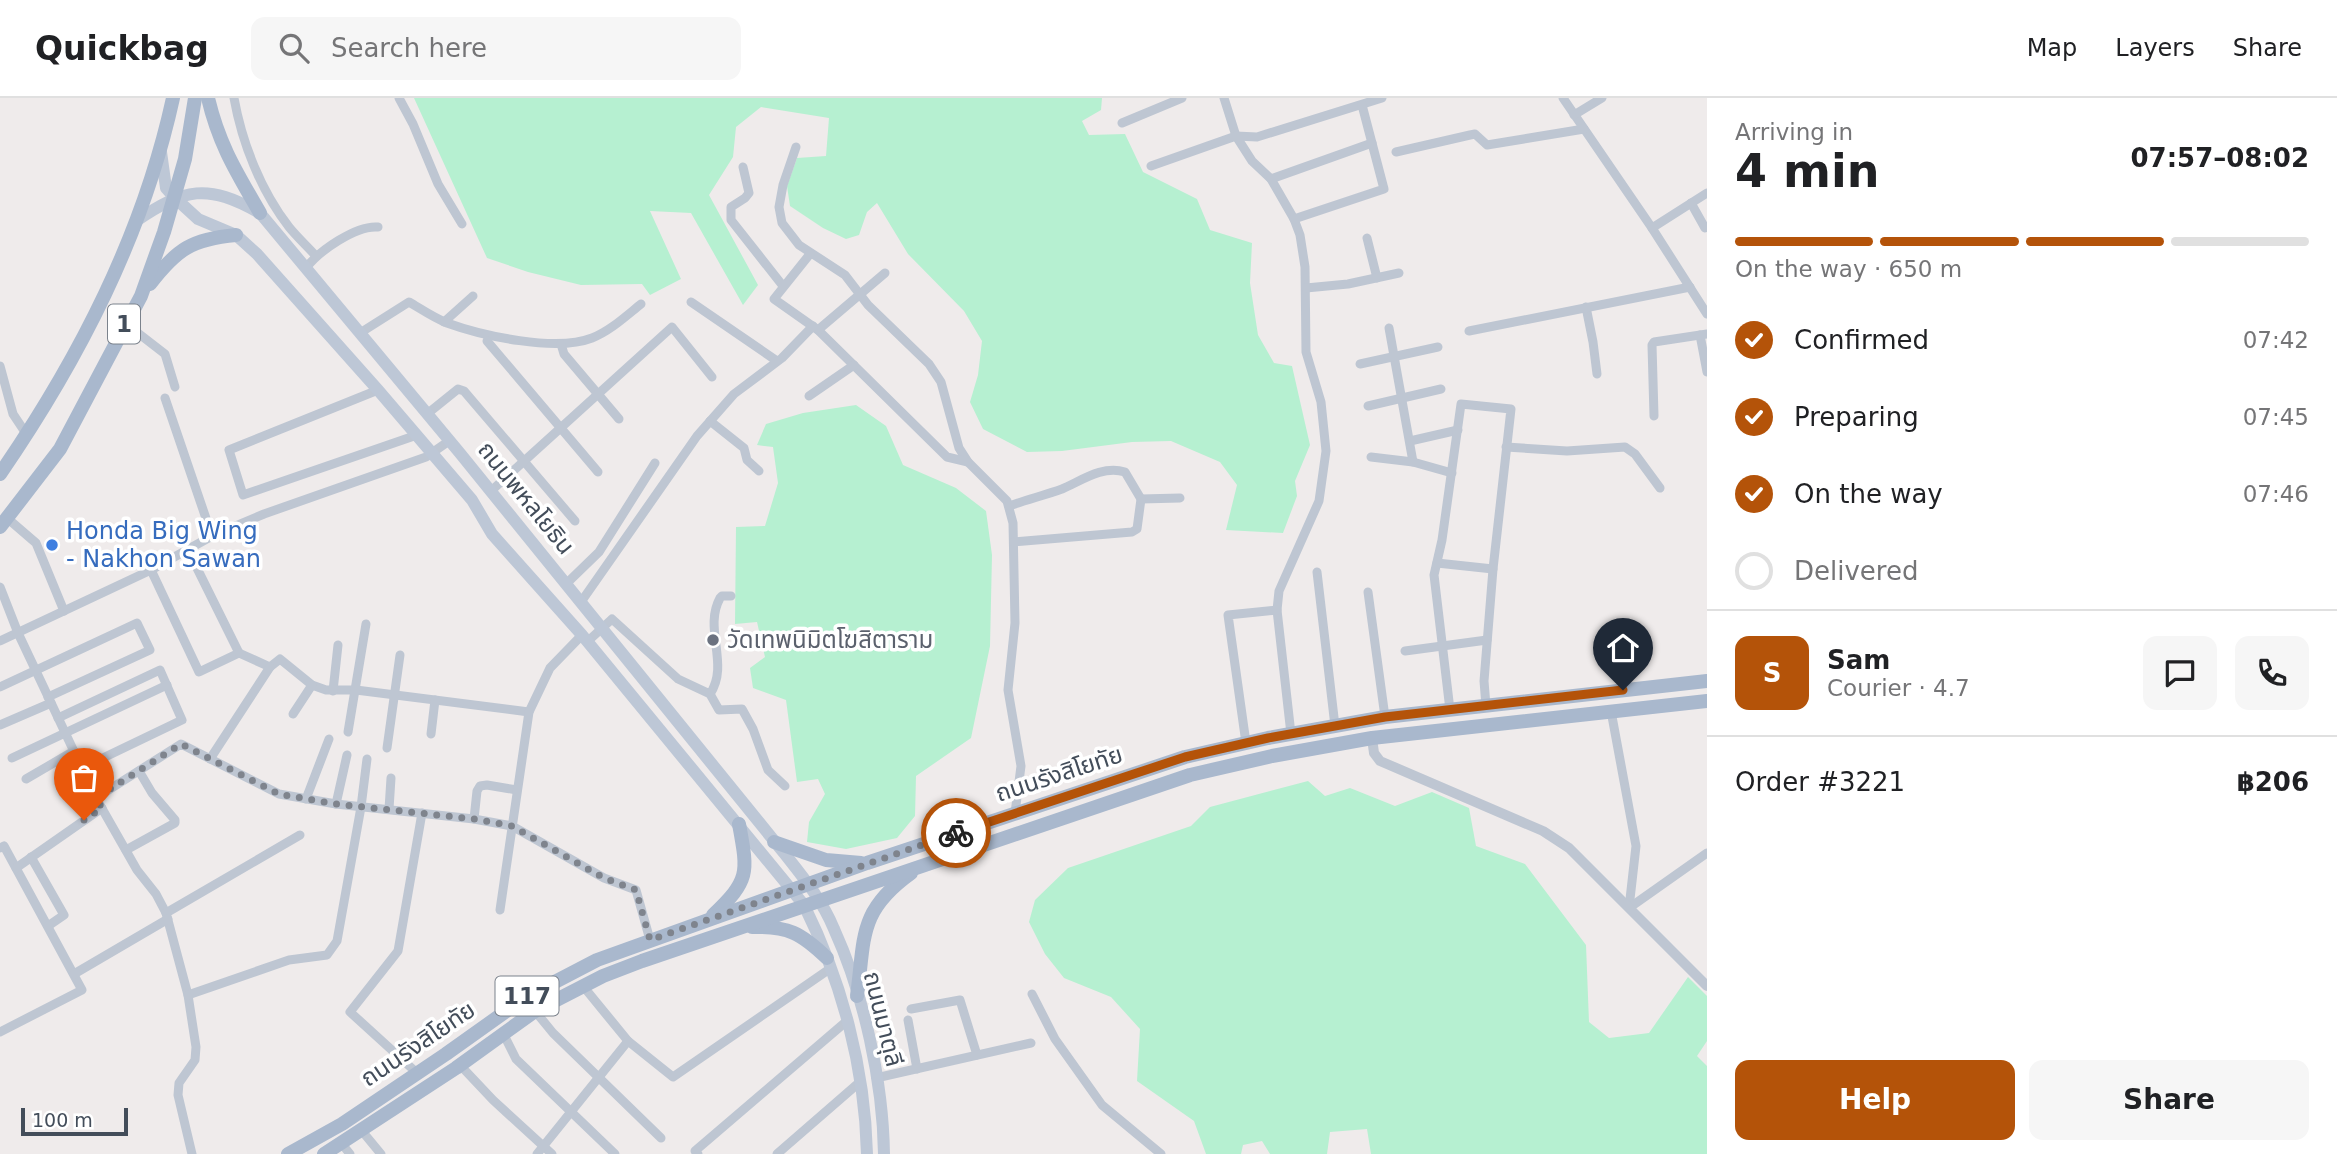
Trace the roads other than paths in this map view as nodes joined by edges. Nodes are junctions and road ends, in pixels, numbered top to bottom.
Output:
1 (173, 98) edge
2 (195, 98) edge
3 (208, 98) edge
4 (234, 98) edge
5 (399, 98) edge
6 (1182, 98) edge
7 (1224, 98) edge
8 (1382, 98) edge
9 (1563, 98) edge
10 (1602, 98) edge
11 (1362, 105) junction
12 (1574, 115) junction
13 (1122, 123) dead end
14 (1584, 129) junction
15 (1236, 136) junction
16 (1372, 143) junction
17 (796, 147) dead end
18 (161, 152) junction
19 (1396, 152) dead end
20 (1151, 166) dead end
21 (743, 167) dead end
22 (1271, 179) junction
23 (1707, 193) edge
24 (174, 197) junction
25 (1691, 203) junction
26 (260, 214) junction
27 (1294, 219) junction
28 (136, 221) junction
29 (462, 224) dead end
30 (378, 227) dead end
31 (1652, 228) junction
32 (1705, 228) dead end
33 (236, 235) junction
34 (1367, 238) dead end
35 (810, 254) junction
36 (315, 255) junction
37 (306, 268) junction
38 (885, 273) dead end
39 (1399, 273) dead end
40 (1377, 278) junction
41 (783, 286) junction
42 (1690, 287) junction
43 (1306, 288) junction
44 (859, 293) junction
45 (141, 296) junction
46 (473, 296) dead end
47 (691, 302) dead end
48 (641, 304) dead end
49 (1586, 307) junction
50 (1705, 308) edge
51 (444, 322) junction
52 (125, 323) junction
53 (815, 328) junction
54 (1389, 328) dead end
55 (1469, 331) dead end
56 (360, 333) junction
57 (1703, 335) edge
58 (487, 341) dead end
59 (561, 344) junction
60 (1438, 347) dead end
61 (1395, 356) junction
62 (777, 361) junction
63 (1360, 364) dead end
64 (854, 365) junction
65 (0, 366) edge
66 (1707, 372) edge
67 (1597, 374) dead end
68 (712, 377) dead end
69 (176, 387) dead end
70 (378, 390) junction
71 (1441, 390) dead end
72 (596, 394) junction
73 (808, 396) dead end
74 (165, 398) dead end
75 (1403, 398) junction
76 (1368, 406) dead end
77 (427, 414) junction
78 (1654, 416) dead end
79 (618, 419) dead end
80 (710, 421) junction
81 (560, 426) junction
82 (1458, 430) junction
83 (27, 435) junction
84 (417, 435) junction
85 (449, 441) junction
86 (1410, 441) junction
87 (1506, 447) junction
88 (433, 454) junction
89 (1371, 457) dead end
90 (968, 462) junction
91 (1413, 462) junction
92 (524, 463) junction
93 (655, 463) dead end
94 (758, 471) dead end
95 (598, 472) dead end
96 (1452, 473) junction
97 (0, 474) edge
98 (1660, 488) dead end
99 (491, 491) junction
100 (1180, 498) dead end
101 (1141, 499) junction
102 (1009, 506) junction
103 (575, 522) dead end
104 (3, 523) edge
105 (212, 536) junction
106 (1014, 542) junction
107 (188, 550) junction
108 (1437, 563) junction
109 (150, 569) junction
110 (1493, 569) junction
111 (1317, 572) dead end
112 (566, 584) junction
113 (0, 587) edge
114 (1368, 592) dead end
115 (732, 596) dead end
116 (581, 602) junction
117 (1277, 610) junction
118 (64, 611) junction
119 (366, 624) dead end
120 (601, 629) junction
121 (18, 633) junction
122 (584, 638) junction
123 (1487, 640) junction
124 (0, 641) edge
125 (338, 645) dead end
126 (1443, 648) junction
127 (1405, 651) dead end
128 (239, 653) junction
129 (400, 655) dead end
130 (270, 667) junction
131 (35, 671) junction
132 (1707, 681) edge
133 (167, 685) junction
134 (312, 685) junction
135 (0, 687) edge
136 (356, 690) junction
137 (333, 691) junction
138 (394, 694) junction
139 (710, 694) junction
140 (1568, 696) junction
141 (49, 700) junction
142 (435, 700) junction
143 (1707, 701) edge
144 (1486, 706) junction
145 (1450, 710) junction
146 (1611, 711) junction
147 (529, 712) junction
148 (293, 713) dead end
149 (1570, 715) junction
150 (1385, 717) junction
151 (58, 718) junction
152 (0, 725) edge
153 (1335, 726) junction
154 (65, 732) junction
155 (348, 732) dead end
156 (431, 733) dead end
157 (1291, 734) junction
158 (1372, 738) junction
159 (328, 739) dead end
160 (1247, 743) junction
161 (387, 748) dead end
162 (74, 751) junction
163 (347, 755) dead end
164 (12, 758) dead end
165 (210, 759) junction
166 (367, 759) dead end
167 (82, 768) junction
168 (139, 771) junction
169 (391, 778) dead end
170 (26, 779) dead end
171 (785, 786) dead end
172 (517, 790) junction
173 (96, 798) junction
174 (306, 799) junction
175 (336, 804) junction
176 (361, 807) junction
177 (102, 808) junction
178 (389, 809) junction
179 (422, 813) junction
180 (1015, 813) junction
181 (474, 819) junction
182 (739, 824) junction
183 (512, 826) junction
184 (300, 835) dead end
185 (774, 842) junction
186 (0, 848) edge
187 (126, 850) junction
188 (1707, 853) edge
189 (31, 857) junction
190 (867, 863) junction
191 (924, 864) junction
192 (16, 868) junction
193 (809, 885) junction
194 (793, 891) junction
195 (819, 900) junction
196 (804, 905) junction
197 (1629, 908) junction
198 (500, 909) dead end
199 (167, 916) junction
200 (707, 920) junction
201 (48, 926) junction
202 (737, 928) junction
203 (650, 940) junction
204 (829, 963) junction
205 (74, 974) junction
206 (583, 986) junction
207 (1707, 986) edge
208 (1032, 994) dead end
209 (188, 995) junction
210 (858, 996) junction
211 (911, 1009) dead end
212 (535, 1011) junction
213 (848, 1020) junction
214 (908, 1020) dead end
215 (0, 1032) edge
216 (503, 1033) junction
217 (628, 1041) junction
218 (1031, 1044) dead end
219 (446, 1054) junction
220 (977, 1055) junction
221 (458, 1066) junction
222 (917, 1069) junction
223 (416, 1073) junction
224 (600, 1077) junction
225 (876, 1078) junction
226 (861, 1081) junction
227 (572, 1112) junction
228 (362, 1131) junction
229 (661, 1138) dead end
230 (544, 1146) junction
231 (346, 1149) edge
232 (192, 1154) edge
233 (288, 1154) edge
234 (324, 1154) edge
235 (382, 1154) edge
236 (537, 1154) edge
237 (552, 1154) edge
238 (615, 1154) edge
239 (698, 1154) edge
240 (777, 1154) edge
241 (867, 1154) edge
242 (884, 1154) edge
243 (1161, 1154) edge

1 - 18 main road, ถนนพหลโยธิน / 1
2 - 24 main road, 1
3 - 26 main road
4 - 36 street
5 - 29 street
6 - 13 street
7 - 15 street
8 - 11 street
9 - 12 street
10 - 12 street
11 - 15 street
11 - 16 street
12 - 14 street
14 - 19 street
14 - 31 street
15 - 20 street
15 - 22 street
16 - 22 street
16 - 27 street
17 - 35 street
18 - 24 main road, ถนนพหลโยธิน
18 - 28 main road, ถนนพหลโยธิน / 1
21 - 41 street
22 - 27 street
23 - 25 street
24 - 26 main road, ถนนพหลโยธิน
24 - 28 main road, ถนนพหลโยธิน
24 - 33 main road, ถนนพหลโยธิน
24 - 45 main road, 1
25 - 31 street
25 - 32 street
26 - 37 main road, ถนนพหลโยธิน
27 - 43 street
28 - 83 main road, ถนนพหลโยธิน / 1
30 - 36 street
31 - 42 street
33 - 45 main road
33 - 70 main road, ถนนพหลโยธิน
34 - 40 street
35 - 41 street
35 - 44 street
36 - 37 street
37 - 56 main road, ถนนพหลโยธิน
38 - 44 street
39 - 40 street
40 - 43 street
41 - 53 street
42 - 49 street
42 - 50 street
43 - 117 street
44 - 53 street
44 - 90 street
45 - 52 main road, 1
46 - 51 street
47 - 62 street
48 - 59 street
49 - 55 street
49 - 67 street
51 - 56 street
51 - 59 street
52 - 69 street
52 - 104 main road, 1
53 - 62 street
53 - 64 street
54 - 61 street
56 - 77 main road, ถนนพหลโยธิน
57 - 66 street
57 - 78 street
58 - 81 street
59 - 72 street
60 - 61 street
61 - 63 street
61 - 75 street
62 - 80 street
64 - 73 street
64 - 90 street
65 - 83 street
68 - 72 street
70 - 84 main road, ถนนพหลโยธิน
70 - 84 street
71 - 75 street
72 - 79 street
72 - 81 street
74 - 105 street
75 - 76 street
75 - 86 street
77 - 85 main road, ถนนพหลโยธิน
77 - 92 street
80 - 94 street
80 - 116 street
81 - 92 street
81 - 95 street
82 - 86 street
82 - 87 street
82 - 96 street
83 - 97 main road, ถนนพหลโยธิน / 1
84 - 88 main road, ถนนพหลโยธิน
85 - 88 street
85 - 99 main road, ถนนพหลโยธิน
86 - 91 street
87 - 98 street
87 - 110 street
88 - 105 street
88 - 122 main road, ถนนพหลโยธิน
89 - 91 street
90 - 102 street
91 - 96 street
92 - 99 street
92 - 103 street
93 - 112 street
96 - 108 street
99 - 112 main road, ถนนพหลโยธิน
100 - 101 street
101 - 102 street
101 - 106 street
102 - 106 street
104 - 118 street
105 - 107 street
106 - 180 street
107 - 109 street
107 - 128 street
108 - 110 street
108 - 126 street
109 - 118 street
109 - 128 street
110 - 123 street
111 - 153 street
112 - 116 main road, ถนนพหลโยธิน
113 - 121 street
114 - 150 street
115 - 139 street
116 - 120 main road, ถนนพหลโยธิน
117 - 157 street
117 - 160 street
118 - 121 street
119 - 136 street
120 - 122 street
120 - 139 street
120 - 185 main road, ถนนพหลโยธิน
121 - 124 street
121 - 131 street
122 - 147 street
122 - 182 main road, ถนนพหลโยธิน
123 - 126 street
123 - 144 street
125 - 137 street
126 - 127 street
126 - 145 street
128 - 130 street
129 - 138 street
130 - 134 street
130 - 165 street
131 - 135 street
131 - 141 street
131 - 141 street
132 - 140 main road, ถนนรังสิโยทัย / 117
133 - 151 street
133 - 154 street
133 - 167 street
134 - 137 street
134 - 148 street
136 - 137 street
136 - 138 street
136 - 155 street
138 - 142 street
138 - 161 street
139 - 171 street
140 - 144 main road, ถนนรังสิโยทัย / 117
140 - 149 main road
141 - 151 street
141 - 152 street
142 - 147 street
142 - 156 street
143 - 146 main road, ถนนรังสิโยทัย / 117
144 - 145 main road, ถนนรังสิโยทัย / 117
145 - 150 main road, ถนนรังสิโยทัย / 117
146 - 149 main road, ถนนรังสิโยทัย / 117
146 - 197 street
147 - 172 street
149 - 158 main road, ถนนรังสิโยทัย / 117
150 - 153 main road, ถนนรังสิโยทัย / 117
151 - 154 street
153 - 157 main road, ถนนรังสิโยทัย / 117
154 - 162 street
154 - 164 street
157 - 160 main road, ถนนรังสิโยทัย / 117
158 - 191 main road, ถนนรังสิโยทัย / 117
158 - 197 street
159 - 174 street
160 - 180 main road, ถนนรังสิโยทัย / 117
162 - 167 street
162 - 170 street
163 - 175 street
165 - 168 street
165 - 174 street
166 - 176 street
167 - 173 street
168 - 173 street
168 - 187 street
169 - 178 street
172 - 181 street
172 - 183 street
173 - 177 street
174 - 175 street
175 - 176 street
176 - 178 street
176 - 209 street
177 - 187 street
177 - 189 street
178 - 179 street
179 - 181 street
179 - 223 street
180 - 190 main road, ถนนรังสิโยทัย / 117
181 - 183 street
182 - 194 main road, ถนนพหลโยธิน
182 - 200 main road
183 - 198 street
183 - 203 street
184 - 199 street
185 - 190 main road
185 - 193 main road, ถนนพหลโยธิน
186 - 192 street
187 - 199 street
188 - 197 street
189 - 192 street
189 - 201 street
190 - 193 main road, ถนนรังสิโยทัย / 117
191 - 195 main road, ถนนรังสิโยทัย / 117
191 - 210 main road
192 - 201 street
193 - 194 main road, ถนนรังสิโยทัย / 117
193 - 195 main road, ถนนมาตุลี
194 - 196 main road, ถนนมาตุลี
194 - 200 main road, ถนนรังสิโยทัย / 117
195 - 196 main road, ถนนรังสิโยทัย / 117
195 - 210 main road, ถนนมาตุลี
196 - 202 main road, ถนนรังสิโยทัย / 117
196 - 204 main road, ถนนมาตุลี
197 - 207 street
199 - 205 street
199 - 209 street
200 - 203 main road, ถนนรังสิโยทัย / 117
201 - 205 street
202 - 204 main road
202 - 206 main road, ถนนรังสิโยทัย / 117
203 - 219 main road, ถนนรังสิโยทัย / 117
204 - 213 main road, ถนนมาตุลี
204 - 217 street
205 - 215 street
206 - 212 main road, ถนนรังสิโยทัย / 117
206 - 217 street
208 - 243 street
209 - 232 street
210 - 225 main road, ถนนมาตุลี
211 - 220 street
212 - 216 main road, ถนนรังสิโยทัย / 117
212 - 224 street
213 - 226 main road, ถนนมาตุลี
213 - 239 street
214 - 222 street
216 - 221 main road, ถนนรังสิโยทัย / 117
216 - 227 street
217 - 224 street
218 - 220 street
219 - 221 main road
219 - 223 main road, ถนนรังสิโยทัย / 117
220 - 222 street
221 - 228 main road, ถนนรังสิโยทัย / 117
221 - 230 street
222 - 225 street
223 - 233 main road, ถนนรังสิโยทัย / 117
224 - 227 street
224 - 229 street
225 - 242 main road, ถนนมาตุลี
226 - 240 street
226 - 241 main road, ถนนมาตุลี
227 - 230 street
227 - 238 street
228 - 231 main road, ถนนรังสิโยทัย / 117
228 - 235 street
230 - 236 street
230 - 237 street
231 - 234 main road, ถนนรังสิโยทัย / 117

